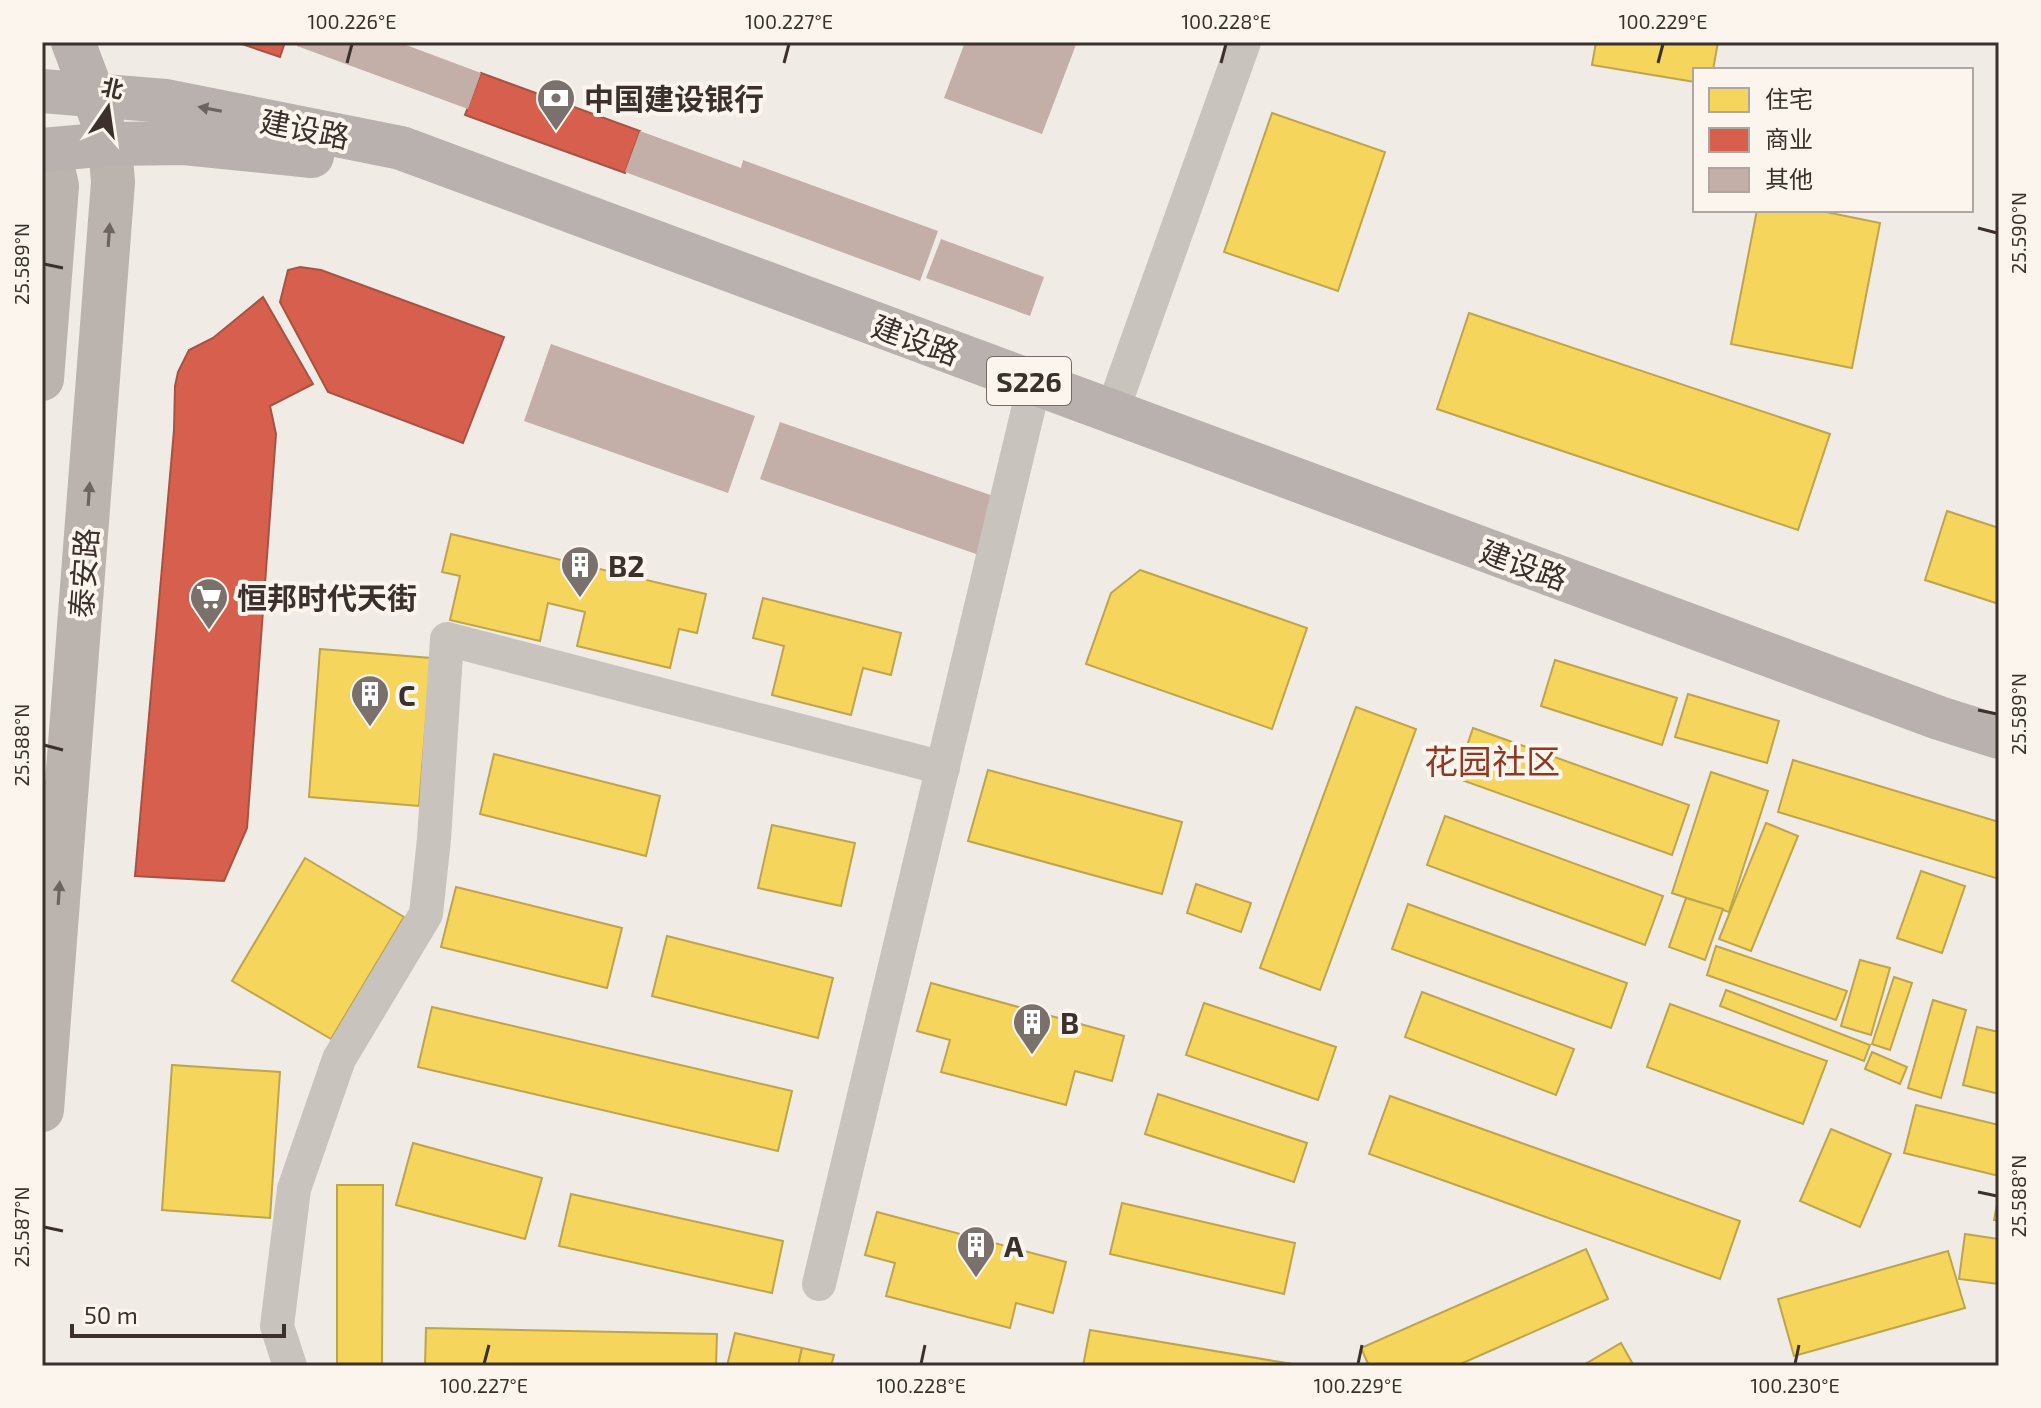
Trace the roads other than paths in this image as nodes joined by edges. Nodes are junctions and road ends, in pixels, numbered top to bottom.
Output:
1 (73, 42) edge
2 (1244, 42) edge
3 (42, 91) edge
4 (94, 94) junction
5 (110, 144) junction
6 (44, 146) edge
7 (42, 379) edge
8 (1030, 402) junction
9 (1112, 412) junction
10 (1999, 737) edge
11 (1999, 763) edge
12 (943, 768) junction
13 (42, 1110) edge
14 (819, 1284) dead end
15 (290, 1366) edge

1 - 4 main road, 泰安路
2 - 9 street
3 - 4 main road, 建设路 / S226
4 - 5 main road, 泰安路
9 -> 4 main road, 建设路 / S226
5 - 6 main road, 建设路 / S226
5 - 8 main road, 建设路 / S226
13 -> 5 main road, 泰安路
6 - 7 main road
8 - 11 main road, 建设路 / S226
8 - 12 street
9 - 10 main road, 建设路 / S226
12 - 14 street
12 - 15 street

